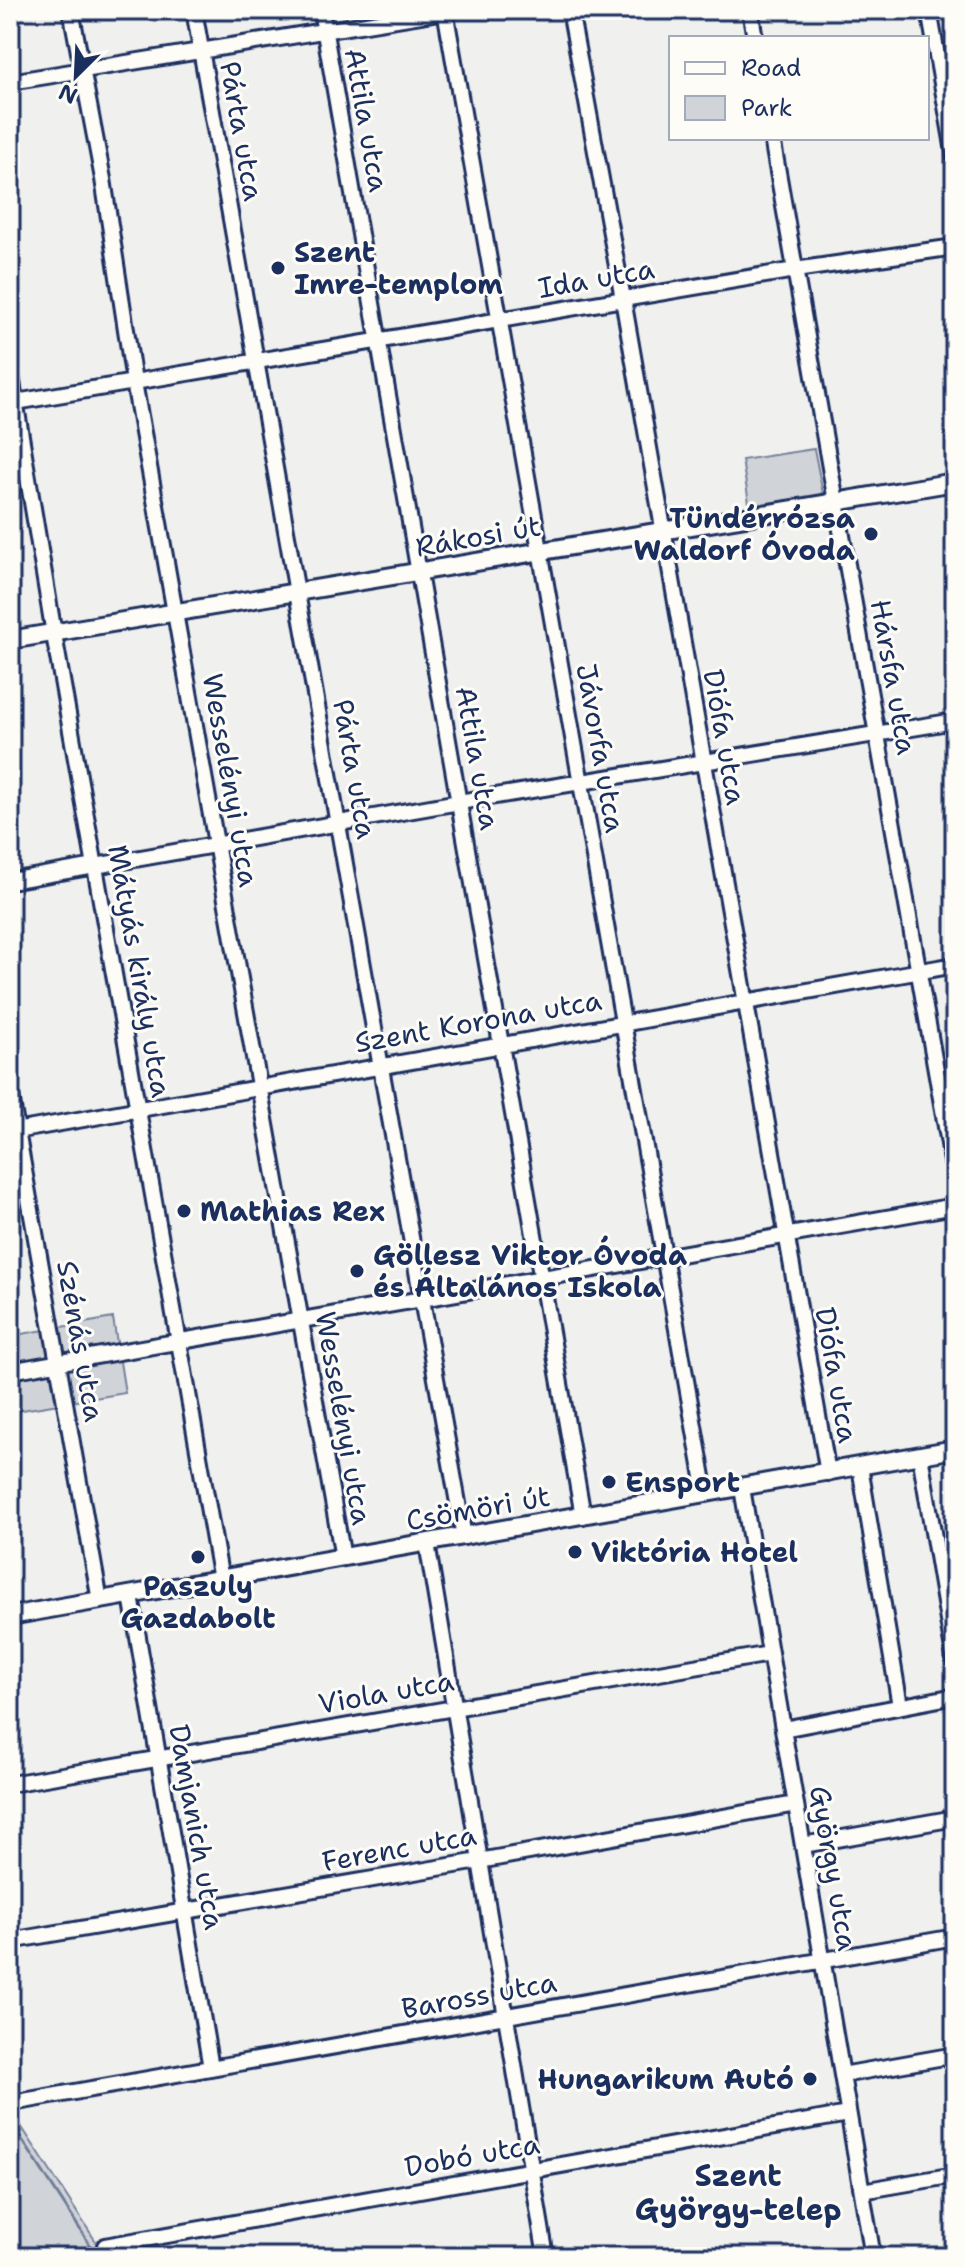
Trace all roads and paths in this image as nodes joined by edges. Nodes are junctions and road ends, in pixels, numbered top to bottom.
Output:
1 (71, 10) edge
2 (194, 10) edge
3 (321, 10) edge
4 (448, 10) edge
5 (570, 10) edge
6 (750, 10) edge
7 (929, 10) edge
8 (324, 31) junction
9 (755, 36) edge
10 (202, 52) junction
11 (81, 70) junction
12 (10, 82) edge
13 (772, 140) edge
14 (955, 157) edge
15 (955, 247) edge
16 (795, 270) junction
17 (623, 299) junction
18 (500, 320) junction
19 (380, 341) junction
20 (256, 361) junction
21 (10, 370) edge
22 (134, 382) junction
23 (13, 402) edge
24 (955, 482) edge
25 (836, 501) junction
26 (662, 531) junction
27 (540, 552) junction
28 (419, 572) junction
29 (298, 592) junction
30 (175, 613) junction
31 (54, 633) junction
32 (10, 640) edge
33 (955, 721) edge
34 (877, 734) junction
35 (704, 764) junction
36 (581, 782) junction
37 (459, 802) junction
38 (338, 824) junction
39 (216, 846) junction
40 (95, 865) junction
41 (10, 881) edge
42 (955, 965) edge
43 (920, 971) junction
44 (745, 1002) junction
45 (624, 1022) junction
46 (501, 1044) junction
47 (381, 1065) junction
48 (259, 1086) junction
49 (10, 1091) edge
50 (138, 1110) junction
51 (14, 1131) edge
52 (955, 1178) edge
53 (955, 1206) edge
54 (787, 1235) junction
55 (665, 1257) junction
56 (543, 1277) junction
57 (422, 1298) junction
58 (300, 1321) junction
59 (179, 1342) junction
60 (57, 1362) junction
61 (10, 1371) edge
62 (955, 1449) edge
63 (920, 1455) junction
64 (860, 1467) junction
65 (828, 1473) junction
66 (742, 1488) junction
67 (706, 1494) junction
68 (583, 1516) junction
69 (464, 1537) junction
70 (427, 1543) junction
71 (343, 1558) junction
72 (221, 1580) junction
73 (131, 1596) junction
74 (100, 1601) junction
75 (10, 1616) edge
76 (770, 1654) junction
77 (955, 1662) edge
78 (955, 1696) edge
79 (900, 1706) junction
80 (454, 1707) junction
81 (783, 1729) junction
82 (158, 1758) junction
83 (10, 1784) edge
84 (796, 1804) junction
85 (955, 1818) edge
86 (803, 1845) junction
87 (479, 1861) junction
88 (184, 1911) junction
89 (955, 1937) edge
90 (10, 1941) edge
91 (823, 1960) junction
92 (507, 2016) junction
93 (955, 2055) edge
94 (211, 2068) junction
95 (842, 2075) junction
96 (12, 2103) edge
97 (848, 2114) junction
98 (532, 2170) junction
99 (955, 2175) edge
100 (862, 2191) junction
101 (105, 2246) dead end
102 (546, 2257) edge
103 (873, 2257) edge

1 - 11 street, Wesselényi utca
2 - 10 street, Párta utca
3 - 8 street, Attila utca
4 - 8 street
4 - 18 street, Jávorfa utca
5 - 17 street, Diófa utca
6 - 9 street
7 - 14 street
8 - 10 street
8 - 19 street, Attila utca
10 - 11 street
10 - 20 street, Párta utca
11 - 12 street
11 - 22 street, Wesselényi utca
13 - 16 street, Hársfa utca
15 - 16 street, Ida utca
16 - 17 street, Ida utca
16 - 25 street, Hársfa utca
17 - 18 street, Ida utca
17 - 26 street, Diófa utca
18 - 19 street, Ida utca
18 - 27 street, Jávorfa utca
19 - 20 street, Ida utca
19 - 28 street, Attila utca
20 - 22 street, Ida utca
20 - 29 street, Párta utca
21 - 23 street, Mátyás király utca
22 - 23 street, Ida utca
22 - 30 street, Wesselényi utca
23 - 31 street, Mátyás király utca
24 - 25 main road, Rákosi út
25 - 26 main road, Rákosi út
25 - 34 street, Hársfa utca
26 - 27 main road, Rákosi út
26 - 35 street, Diófa utca
27 - 28 main road, Rákosi út
27 - 36 street, Jávorfa utca
28 - 29 main road, Rákosi út
28 - 37 street, Attila utca
29 - 30 main road, Rákosi út
29 - 38 street, Párta utca
30 - 31 main road, Rákosi út
30 - 39 street, Wesselényi utca
31 - 32 main road, Rákosi út
31 - 40 street, Mátyás király utca
33 - 34 street
34 - 35 street
34 - 43 street, Hársfa utca
35 - 36 street
35 - 44 street, Diófa utca
36 - 37 street
36 - 45 street, Jávorfa utca
37 - 38 street
37 - 46 street, Attila utca
38 - 39 street
38 - 47 street, Párta utca
39 - 40 street
39 - 48 street, Wesselényi utca
40 - 41 street
40 - 50 street, Mátyás király utca
42 - 43 street, Szent Korona utca
43 - 44 street, Szent Korona utca
43 - 52 street, Hársfa utca
44 - 45 street, Szent Korona utca
44 - 54 street, Diófa utca
45 - 46 street, Szent Korona utca
45 - 55 street, Jávorfa utca
46 - 47 street, Szent Korona utca
46 - 56 street, Attila utca
47 - 48 street, Szent Korona utca
47 - 57 street, Párta utca
48 - 50 street, Szent Korona utca
48 - 58 street, Wesselényi utca
49 - 51 street, Szénás utca
50 - 51 street, Szent Korona utca
50 - 59 street, Mátyás király utca
51 - 60 street, Szénás utca
53 - 54 street
54 - 55 street
54 - 65 street, Diófa utca
55 - 56 street
55 - 67 street, Jávorfa utca
56 - 57 street
56 - 68 street, Attila utca
57 - 58 street
57 - 69 street, Párta utca
58 - 59 street
58 - 71 street, Wesselényi utca
59 - 60 street
59 - 72 street, Mátyás király utca
60 - 61 street
60 - 74 street, Szénás utca
62 - 63 main road, Csömöri út
63 - 64 main road, Csömöri út
63 - 77 street
64 - 65 main road, Csömöri út
64 - 79 street
65 - 66 main road, Csömöri út
66 - 67 main road, Csömöri út
66 - 76 street, György utca
67 - 68 main road, Csömöri út
68 - 69 main road, Csömöri út
69 - 70 main road, Csömöri út
70 - 71 main road, Csömöri út
70 - 80 street
71 - 72 main road, Csömöri út
72 - 73 main road, Csömöri út
73 - 74 main road, Csömöri út
73 - 82 street, Damjanich utca
74 - 75 main road, Csömöri út
76 - 80 street, Viola utca
76 - 81 street, György utca
78 - 79 street
79 - 81 street
80 - 82 street, Viola utca
80 - 87 street
81 - 84 street, György utca
82 - 83 street, Viola utca
82 - 88 street, Damjanich utca
84 - 86 street, György utca
84 - 87 street, Ferenc utca
85 - 86 street
86 - 91 street, György utca
87 - 88 street, Ferenc utca
87 - 92 street
88 - 90 street, Ferenc utca
88 - 94 street, Damjanich utca
89 - 91 street, Baross utca
91 - 92 street, Baross utca
91 - 95 street, György utca
92 - 94 street, Baross utca
92 - 98 street
93 - 95 street
94 - 96 street, Baross utca
95 - 97 street, György utca
97 - 98 street, Dobó utca
97 - 100 street, György utca
98 - 101 street, Dobó utca
98 - 102 street
99 - 100 street
100 - 103 street, György utca

